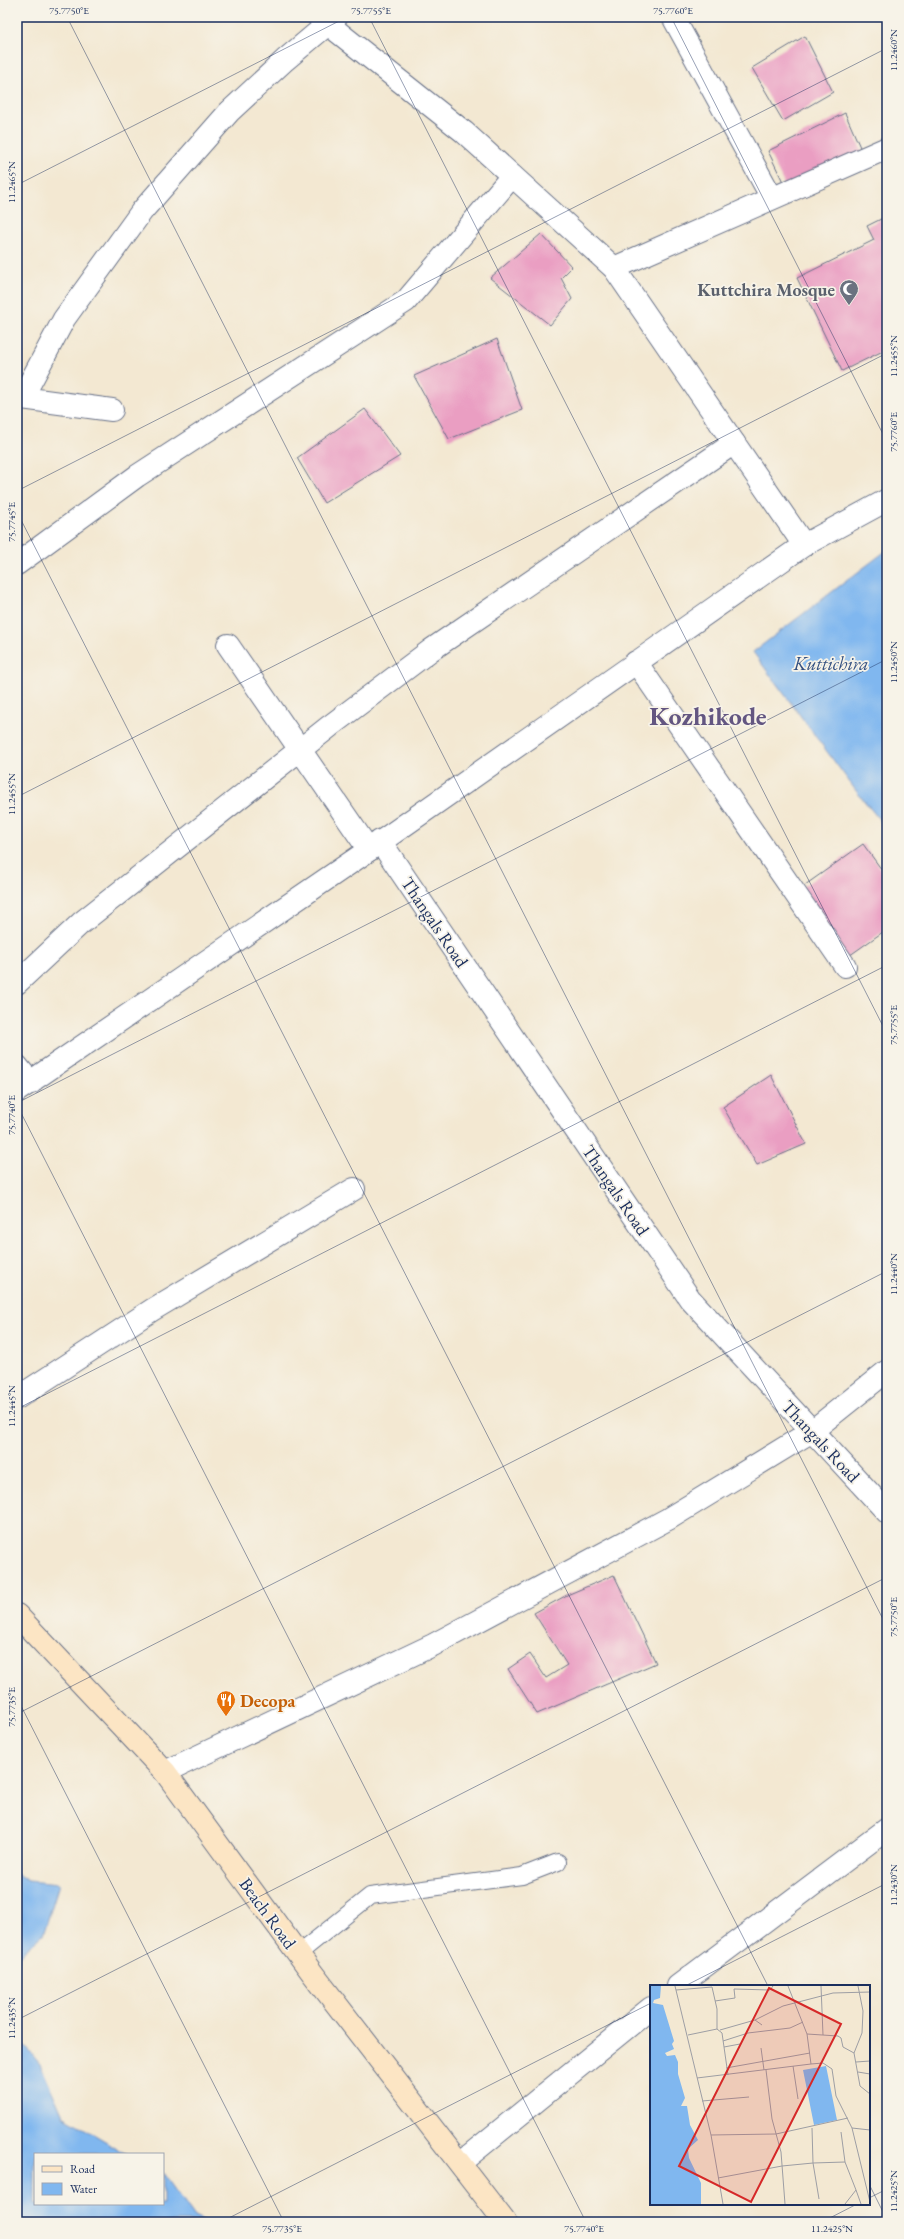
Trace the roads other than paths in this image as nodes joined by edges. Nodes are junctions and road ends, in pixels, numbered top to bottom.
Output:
1 (672, 17) edge
2 (328, 20) edge
3 (887, 148) edge
4 (512, 176) junction
5 (772, 198) junction
6 (614, 268) junction
7 (19, 399) edge
8 (112, 410) dead end
9 (734, 443) junction
10 (887, 500) edge
11 (804, 545) junction
12 (17, 564) edge
13 (228, 645) dead end
14 (636, 662) junction
15 (301, 750) junction
16 (375, 846) junction
17 (845, 966) dead end
18 (17, 984) edge
19 (17, 1066) edge
20 (24, 1087) edge
21 (354, 1189) dead end
22 (887, 1371) edge
23 (17, 1398) edge
24 (812, 1431) junction
25 (887, 1512) edge
26 (17, 1615) edge
27 (165, 1772) junction
28 (887, 1829) edge
29 (558, 1862) dead end
30 (298, 1954) junction
31 (679, 1985) edge
32 (650, 2009) edge
33 (460, 2163) junction
34 (505, 2222) edge

1 - 5 street
2 - 4 street
2 - 7 street
3 - 5 street
4 - 6 street
4 - 12 street
5 - 6 street
6 - 9 street
7 - 8 street
9 - 11 street
9 - 15 street
10 - 11 street
11 - 14 street
13 - 15 street, Thangals Road
14 - 16 street
14 - 17 street
15 - 16 street, Thangals Road
15 - 18 street
16 - 20 street
16 - 24 street, Thangals Road
19 - 20 street
21 - 23 street
22 - 24 street
24 - 25 street, Thangals Road
24 - 27 street
26 - 27 main road, Beach Road
27 - 30 main road, Beach Road
28 - 31 street
29 - 30 lane
30 - 33 main road, Beach Road
32 - 33 street
33 - 34 main road, Beach Road

